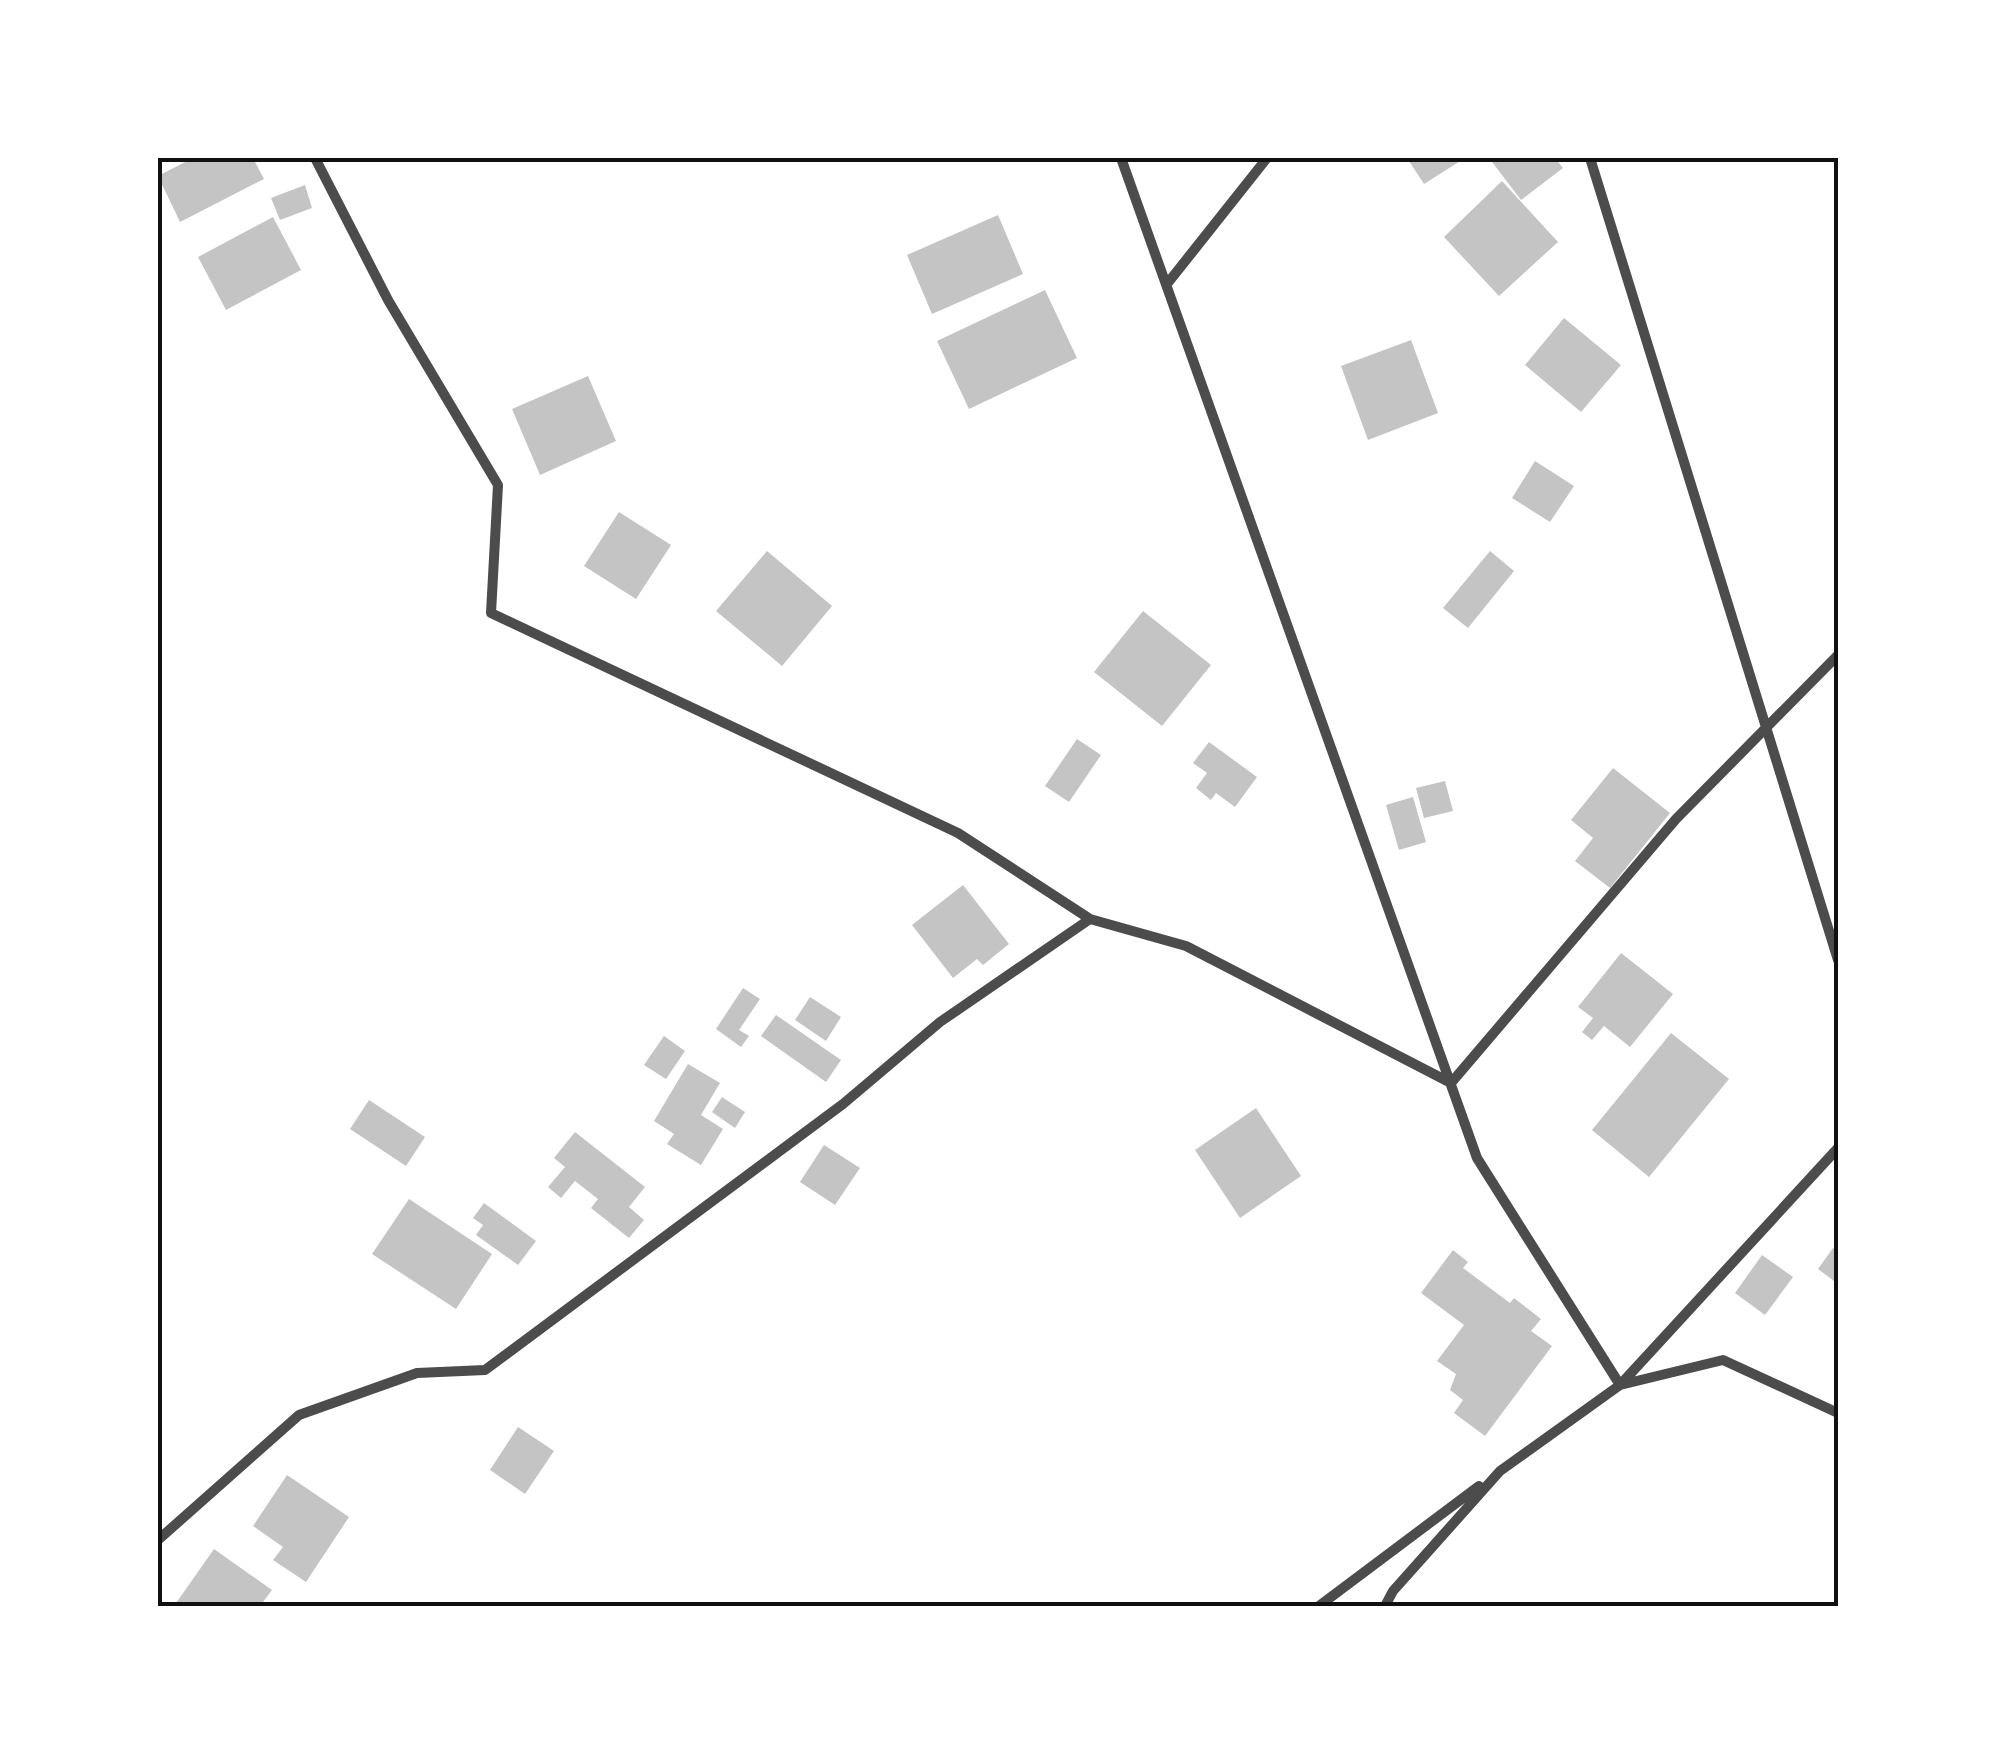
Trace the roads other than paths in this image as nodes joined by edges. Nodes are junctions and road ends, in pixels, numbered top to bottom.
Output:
1 (314, 158) edge
2 (1121, 158) edge
3 (1267, 158) edge
4 (1590, 158) edge
5 (1166, 284) junction
6 (1838, 656) edge
7 (1769, 726) junction
8 (1090, 919) junction
9 (1838, 960) edge
10 (1451, 1083) junction
11 (1838, 1148) edge
12 (1620, 1385) junction
13 (1838, 1412) edge
14 (1500, 1471) junction
15 (158, 1540) edge
16 (1319, 1606) edge
17 (1385, 1606) edge

1 - 8 street
2 - 5 street
3 - 5 street
4 - 7 street
5 - 10 street
6 - 7 street
7 - 9 street
7 - 10 street
8 - 10 street
8 - 15 street
10 - 12 street
11 - 12 street
12 - 13 street
12 - 14 street
14 - 16 street
14 - 17 street

